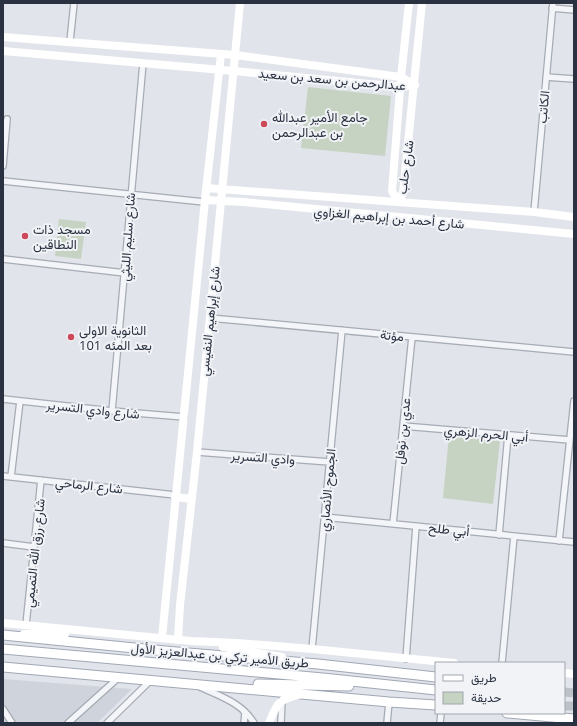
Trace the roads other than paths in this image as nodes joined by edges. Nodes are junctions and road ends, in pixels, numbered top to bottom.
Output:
1 (74, 3) edge
2 (240, 3) edge
3 (409, 3) edge
4 (422, 3) edge
5 (552, 6) edge
6 (574, 10) edge
7 (3, 37) edge
8 (16, 38) junction
9 (69, 41) junction
10 (3, 51) edge
11 (14, 52) junction
12 (221, 54) junction
13 (235, 55) junction
14 (66, 56) junction
15 (144, 63) junction
16 (220, 70) junction
17 (234, 71) junction
18 (401, 77) junction
19 (546, 77) junction
20 (574, 79) edge
21 (415, 85) junction
22 (401, 87) junction
23 (7, 119) dead end
24 (3, 166) edge
25 (3, 181) edge
26 (206, 188) junction
27 (222, 189) junction
28 (130, 195) junction
29 (205, 201) junction
30 (221, 201) junction
31 (399, 202) junction
32 (534, 212) junction
33 (574, 217) edge
34 (574, 234) edge
35 (3, 259) edge
36 (125, 273) junction
37 (210, 318) junction
38 (342, 330) junction
39 (412, 338) junction
40 (574, 352) edge
41 (3, 399) edge
42 (20, 401) junction
43 (574, 401) edge
44 (112, 411) junction
45 (184, 418) junction
46 (403, 426) junction
47 (508, 435) junction
48 (570, 440) junction
49 (197, 452) junction
50 (330, 462) junction
51 (3, 476) edge
52 (11, 477) junction
53 (41, 480) junction
54 (175, 496) junction
55 (192, 499) junction
56 (324, 517) junction
57 (393, 524) junction
58 (416, 526) junction
59 (499, 535) junction
60 (514, 536) junction
61 (559, 541) junction
62 (574, 542) edge
63 (3, 543) edge
64 (34, 546) junction
65 (180, 605) junction
66 (165, 607) junction
67 (3, 623) edge
68 (26, 625) junction
69 (3, 634) edge
70 (117, 634) junction
71 (162, 638) junction
72 (178, 639) junction
73 (191, 641) junction
74 (3, 649) edge
75 (312, 649) junction
76 (406, 659) junction
77 (442, 662) edge
78 (502, 662) edge
79 (318, 664) junction
80 (3, 666) edge
81 (119, 677) junction
82 (435, 677) edge
83 (150, 681) junction
84 (190, 683) junction
85 (395, 685) junction
86 (435, 690) edge
87 (302, 694) junction
88 (282, 700) junction
89 (389, 702) junction
90 (435, 705) edge
91 (3, 709) edge
92 (243, 709) junction
93 (514, 714) edge
94 (571, 719) edge
95 (553, 720) edge
96 (12, 723) edge
97 (68, 723) edge
98 (107, 723) edge
99 (244, 723) edge
100 (254, 723) edge
101 (269, 723) edge
102 (281, 723) edge
103 (387, 723) edge

1 - 9 street
2 - 13 street, شارع إبراهيم النفيسي
3 - 18 street, شارع حلب
4 - 21 street, شارع حلب
5 - 6 street
5 - 19 street, الكاتب
7 - 8 street, عبدالرحمن بن سعد بن سعيد
8 - 9 street, عبدالرحمن بن سعد بن سعيد
8 - 11 street
9 - 12 street, عبدالرحمن بن سعد بن سعيد
9 - 14 street
10 - 11 street, عبدالرحمن بن سعد بن سعيد
11 - 14 street, عبدالرحمن بن سعد بن سعيد
12 - 13 street, عبدالرحمن بن سعد بن سعيد
12 - 16 street, شارع إبراهيم النفيسي
13 - 17 street, شارع إبراهيم النفيسي
13 - 18 street, عبدالرحمن بن سعد بن سعيد
14 - 15 street, عبدالرحمن بن سعد بن سعيد
15 - 16 street, عبدالرحمن بن سعد بن سعيد
15 - 28 street, شارع سليم الليثي
16 - 17 street, عبدالرحمن بن سعد بن سعيد
16 - 26 street, شارع إبراهيم النفيسي
17 - 22 street, عبدالرحمن بن سعد بن سعيد
17 - 27 street, شارع إبراهيم النفيسي
18 - 21 street, عبدالرحمن بن سعد بن سعيد
18 - 22 street, شارع حلب
19 - 20 street
19 - 32 street, الكاتب
21 - 22 street, عبدالرحمن بن سعد بن سعيد
21 - 31 street, شارع حلب
22 - 31 street, شارع حلب
23 - 24 street
25 - 28 street
26 - 27 street, شارع أحمد بن إبراهيم الغزاوي
26 - 29 street, شارع إبراهيم النفيسي
27 - 30 street, شارع إبراهيم النفيسي
27 - 31 street, شارع أحمد بن إبراهيم الغزاوي
28 - 29 street
28 - 36 street, شارع سليم الليثي
29 - 30 street, شارع أحمد بن إبراهيم الغزاوي
29 - 45 street, شارع إبراهيم النفيسي
30 - 34 street, شارع أحمد بن إبراهيم الغزاوي
30 - 37 street, شارع إبراهيم النفيسي
31 - 32 street, شارع أحمد بن إبراهيم الغزاوي
32 - 33 street, شارع أحمد بن إبراهيم الغزاوي
35 - 36 street
36 - 44 street, شارع سليم الليثي
37 - 38 street, مؤتة
37 - 49 street, شارع إبراهيم النفيسي
38 - 39 street, مؤتة
38 - 50 street, الجموح الأنصاري
39 - 40 street, مؤتة
39 - 46 street, عدي بن نوفل
41 - 42 street, شارع وادي التسرير
42 - 44 street, شارع وادي التسرير
42 - 52 street
43 - 48 street
44 - 45 street, شارع وادي التسرير
45 - 54 street, شارع إبراهيم النفيسي
46 - 47 street, أبي الحرم الزهري
46 - 57 street, عدي بن نوفل
47 - 48 street, أبي الحرم الزهري
47 - 59 street
48 - 61 street
49 - 50 street, وادي التسرير
49 - 55 street, شارع إبراهيم النفيسي
50 - 56 street, الجموح الأنصاري
51 - 52 street, شارع الرماحي
52 - 53 street, شارع الرماحي
53 - 54 street, شارع الرماحي
53 - 64 street, شارع رزق الله التميمي
54 - 55 street
54 - 66 street, شارع إبراهيم النفيسي
55 - 65 street, شارع إبراهيم النفيسي
56 - 57 street, أبي طلح
56 - 75 street, الجموح الأنصاري
57 - 58 street, أبي طلح
58 - 59 street, أبي طلح
58 - 76 street
59 - 60 street, أبي طلح
60 - 61 street, أبي طلح
60 - 78 street
61 - 62 street, أبي طلح
63 - 64 street
64 - 68 street, شارع رزق الله التميمي
65 - 66 street
65 - 72 street, شارع إبراهيم النفيسي
66 - 71 street, شارع إبراهيم النفيسي
67 - 68 street
68 - 70 street
69 - 70 street
69 - 79 main road, طريق الأمير تركي بن عبدالعزيز الأول
70 - 71 street
71 - 72 street
72 - 73 street
73 - 75 street
73 - 79 street
74 - 85 main road, طريق الأمير تركي بن عبدالعزيز الأول
75 - 76 street
76 - 77 street
79 - 82 main road, طريق الأمير تركي بن عبدالعزيز الأول
80 - 81 main road
81 - 83 main road
81 - 97 street
83 - 84 main road
83 - 98 street
84 - 85 main road
84 - 87 main road
84 - 92 street
85 - 86 main road, طريق الأمير تركي بن عبدالعزيز الأول
87 - 88 street
87 - 89 main road
88 - 101 street
88 - 102 street
89 - 90 main road
89 - 103 street
91 - 96 street
92 - 99 street
92 - 100 street
93 - 95 main road
94 - 95 main road

